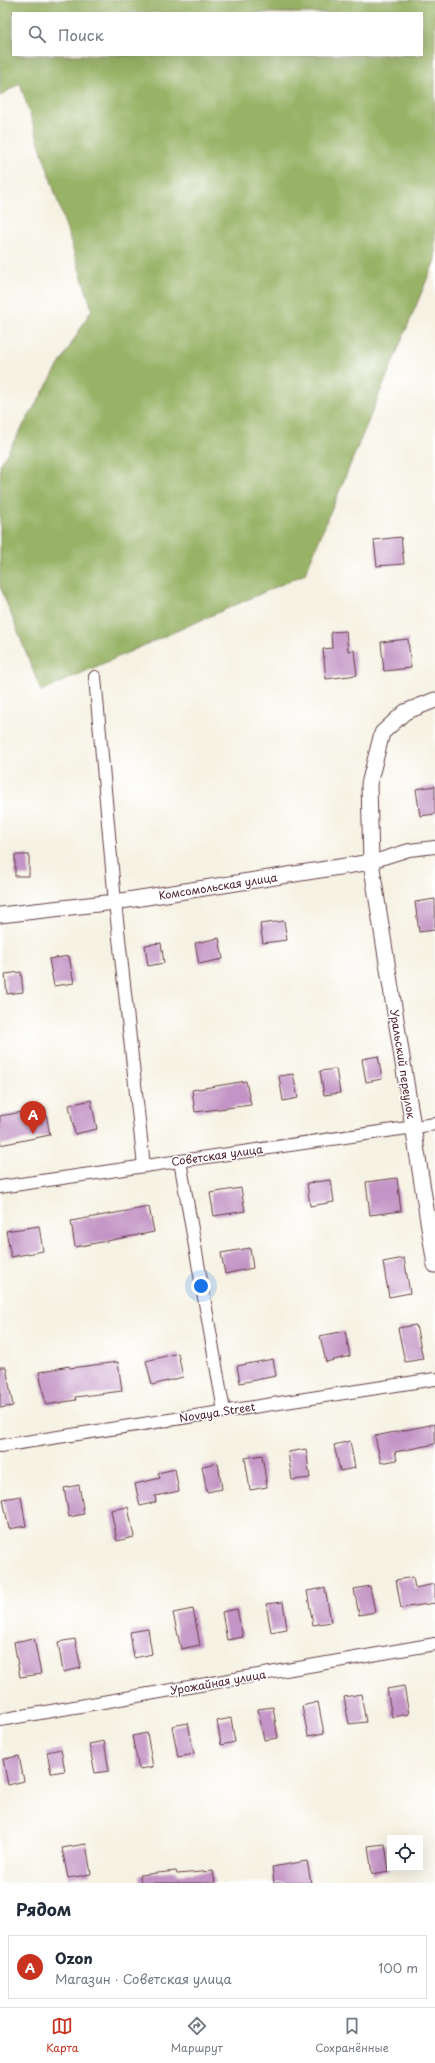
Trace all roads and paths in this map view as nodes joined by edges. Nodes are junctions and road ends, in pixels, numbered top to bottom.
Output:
1 (96, 677) dead end
2 (435, 700) edge
3 (435, 847) edge
4 (371, 862) junction
5 (115, 902) junction
6 (0, 916) edge
7 (435, 1124) edge
8 (413, 1127) junction
9 (180, 1161) junction
10 (144, 1166) junction
11 (0, 1187) edge
12 (435, 1265) edge
13 (435, 1379) edge
14 (224, 1411) junction
15 (0, 1446) edge
16 (435, 1644) edge
17 (0, 1720) edge

1 - 5 street
2 - 4 street, Уральский переулок
3 - 4 street, Комсомольская улица
4 - 5 street, Комсомольская улица
4 - 8 street, Уральский переулок
5 - 6 street, Комсомольская улица
5 - 10 street
7 - 8 street, Советская улица
8 - 9 street, Советская улица
8 - 12 street, Уральский переулок
9 - 10 street, Советская улица
9 - 14 street
10 - 11 street, Советская улица
13 - 14 street, Novaya Street
14 - 15 street, Novaya Street
16 - 17 street, Урожайная улица

